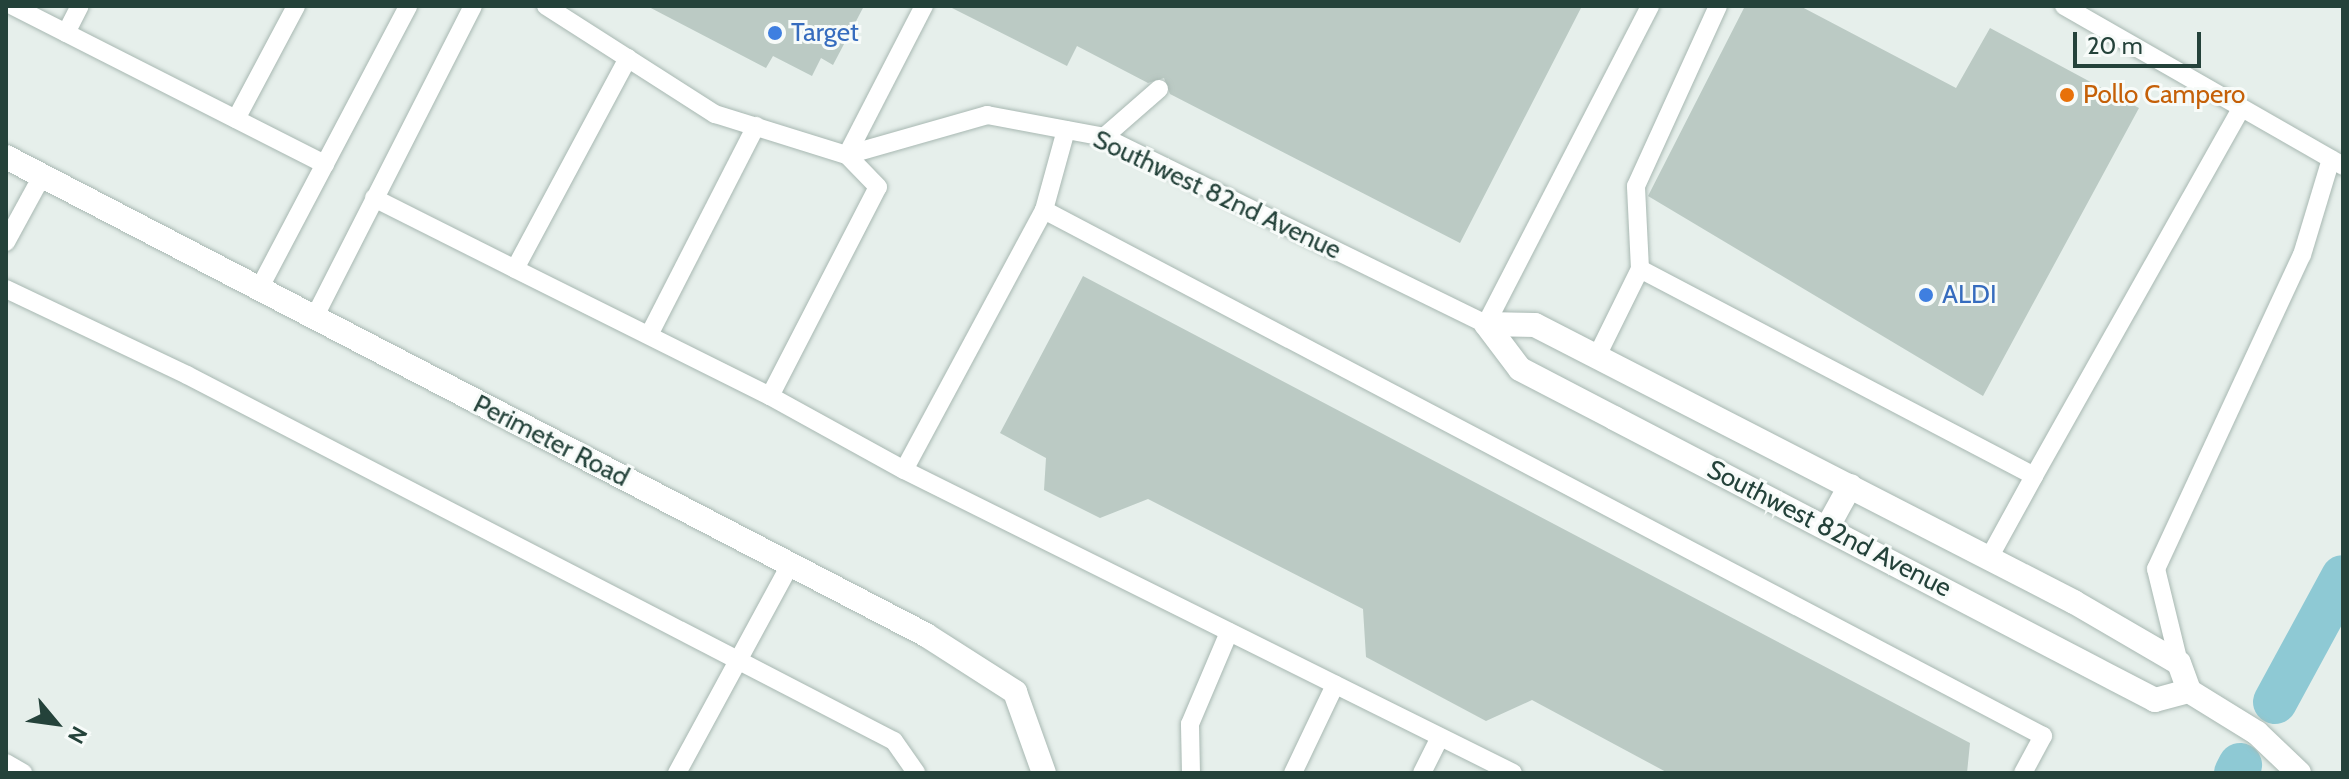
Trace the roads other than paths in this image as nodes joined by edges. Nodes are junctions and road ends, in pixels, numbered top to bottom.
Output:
1 (13, 6) edge
2 (80, 6) edge
3 (296, 6) edge
4 (408, 6) edge
5 (473, 6) edge
6 (546, 6) edge
7 (924, 6) edge
8 (1650, 6) edge
9 (1718, 6) edge
10 (2064, 6) edge
11 (66, 33) junction
12 (628, 58) junction
13 (1159, 89) dead end
14 (2241, 109) junction
15 (236, 119) junction
16 (756, 126) junction
17 (1066, 130) junction
18 (1104, 137) junction
19 (847, 155) junction
20 (6, 157) edge
21 (2337, 163) edge
22 (325, 164) junction
23 (42, 176) junction
24 (374, 198) junction
25 (1044, 210) junction
26 (6, 242) edge
27 (515, 269) junction
28 (1640, 269) junction
29 (6, 289) edge
30 (259, 289) junction
31 (314, 318) junction
32 (1486, 324) junction
33 (649, 335) junction
34 (1597, 356) junction
35 (770, 396) junction
36 (904, 470) junction
37 (2034, 476) junction
38 (1850, 486) junction
39 (1827, 528) junction
40 (1989, 558) junction
41 (790, 565) junction
42 (1229, 632) junction
43 (739, 660) junction
44 (2179, 663) junction
45 (1335, 685) junction
46 (2189, 691) junction
47 (1440, 737) junction
48 (6, 763) edge
49 (23, 773) edge
50 (677, 773) edge
51 (916, 773) edge
52 (1044, 773) edge
53 (1191, 773) edge
54 (1293, 773) edge
55 (1422, 773) edge
56 (1513, 773) edge
57 (2023, 773) edge
58 (2299, 773) edge

1 - 11 lane
2 - 11 lane
3 - 15 lane
4 - 22 lane
5 - 24 lane
6 - 12 lane
7 - 19 lane
8 - 32 lane
9 - 28 lane
10 - 14 lane
11 - 15 lane
12 - 16 lane
12 - 27 lane
13 - 18 lane
14 - 21 lane
14 - 37 lane
15 - 22 lane
16 - 19 lane
16 - 33 lane
17 - 18 lane, Southwest 82nd Avenue
17 - 19 lane, Southwest 82nd Avenue
17 - 25 lane
18 - 32 lane, Southwest 82nd Avenue
19 - 35 lane
20 - 23 street, Perimeter Road
21 - 44 lane
22 - 30 lane
23 - 26 lane
23 - 30 street, Perimeter Road
24 - 27 lane
24 - 31 lane
25 - 36 lane
25 - 57 lane
27 - 33 lane
28 - 34 lane
28 - 37 lane
29 - 43 lane
30 - 31 street, Perimeter Road
31 - 41 street, Perimeter Road
32 - 34 street, Southwest 82nd Avenue
32 - 39 street, Southwest 82nd Avenue
33 - 35 lane
34 - 38 street, Southwest 82nd Avenue
35 - 36 lane
36 - 42 lane
37 - 40 lane
38 - 39 street
38 - 40 street, Southwest 82nd Avenue
39 - 46 street, Southwest 82nd Avenue
40 - 44 street, Southwest 82nd Avenue
41 - 43 lane
41 - 52 street, Perimeter Road
42 - 45 lane
42 - 53 lane
43 - 50 lane
43 - 51 lane
44 - 46 street
45 - 47 lane
45 - 54 lane
46 - 58 street
47 - 55 lane
47 - 56 lane
48 - 49 lane

